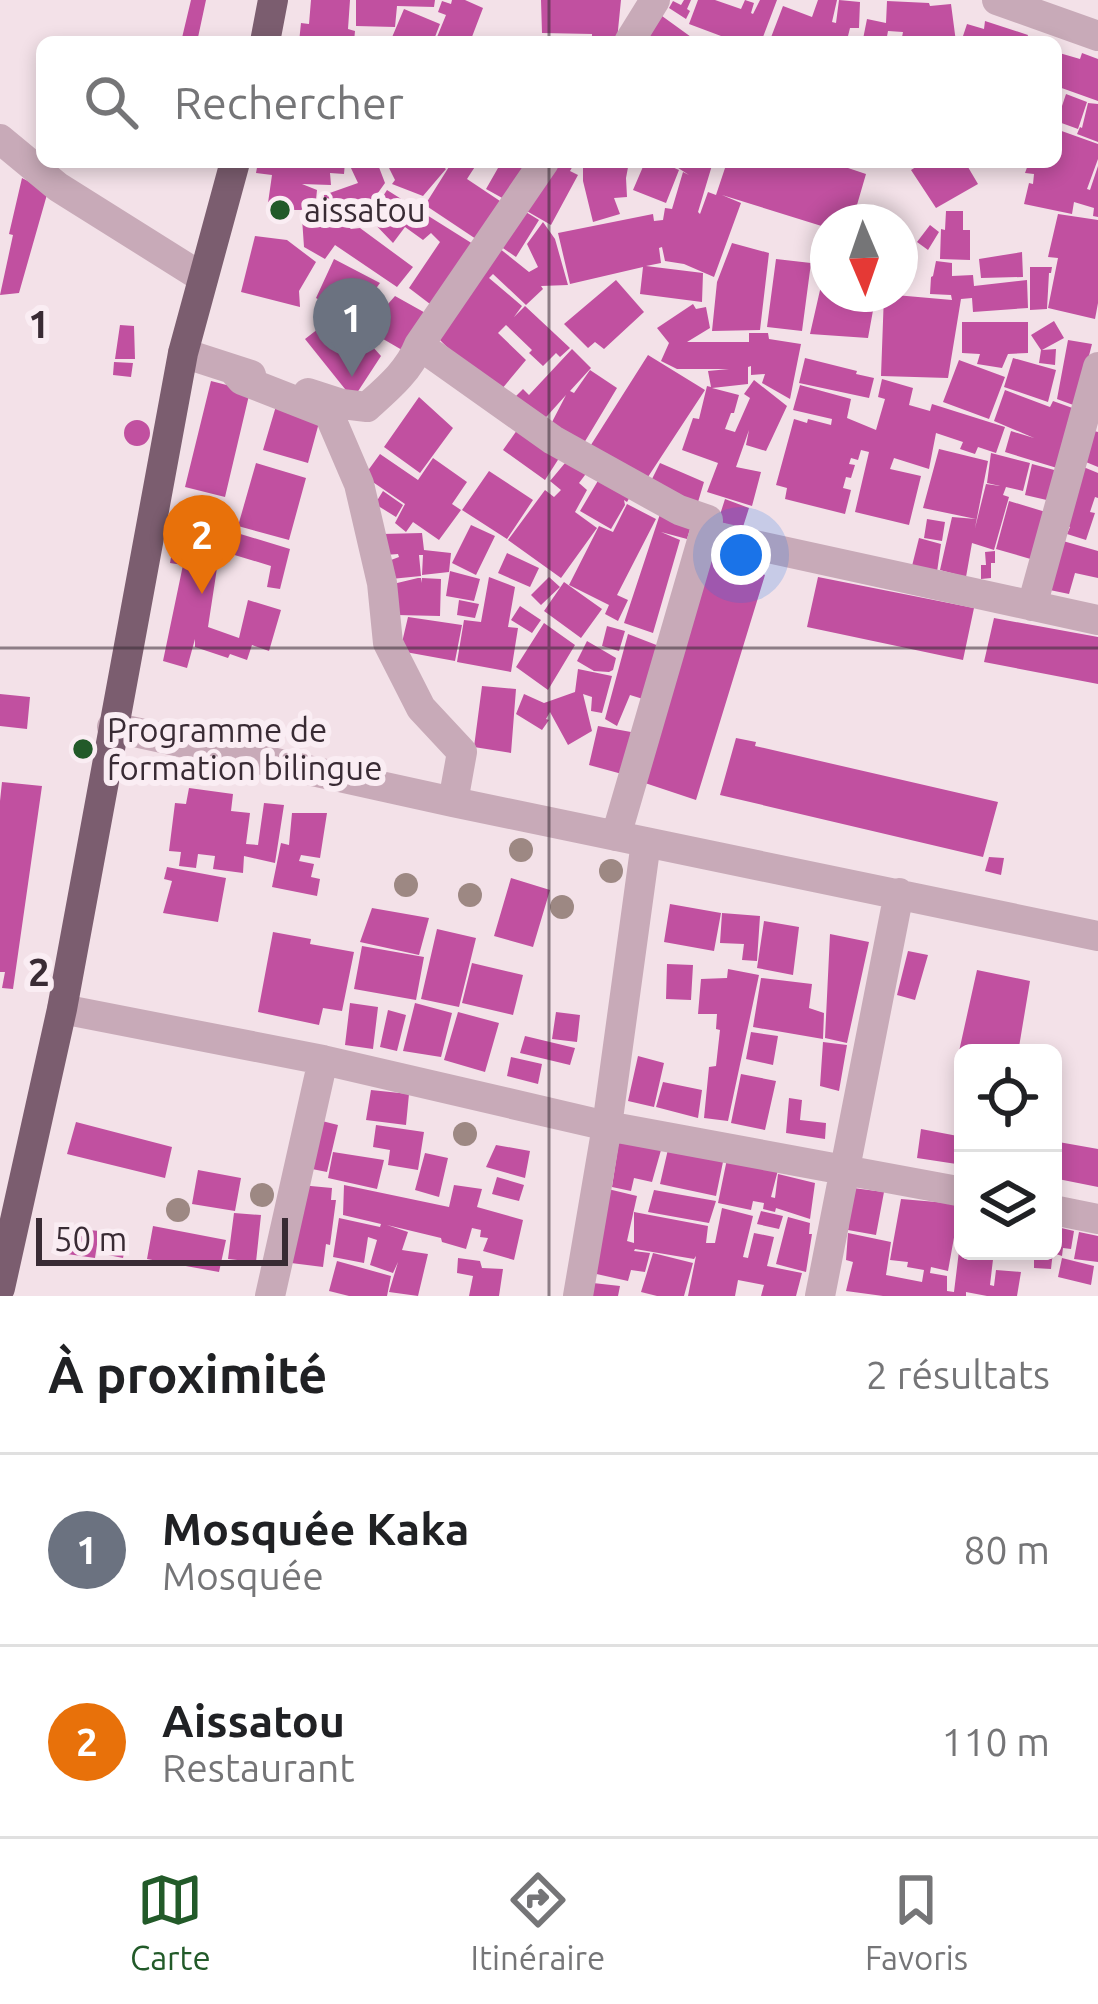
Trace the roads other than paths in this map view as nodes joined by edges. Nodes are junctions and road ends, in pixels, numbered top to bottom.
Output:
1 (273, 0) edge
2 (655, 0) edge
3 (1005, 1) edge
4 (266, 36) edge
5 (633, 36) edge
6 (1098, 36) edge
7 (0, 139) edge
8 (233, 168) edge
9 (540, 168) edge
10 (203, 278) junction
11 (419, 345) junction
12 (184, 353) junction
13 (1098, 367) edge
14 (234, 370) junction
15 (704, 534) junction
16 (1032, 606) junction
17 (1098, 620) edge
18 (112, 727) junction
19 (453, 802) junction
20 (631, 839) junction
21 (899, 893) junction
22 (1098, 936) edge
23 (62, 1009) junction
24 (323, 1060) junction
25 (607, 1126) junction
26 (845, 1168) junction
27 (954, 1190) edge
28 (1062, 1212) edge
29 (1098, 1219) edge
30 (0, 1288) edge
31 (270, 1296) edge
32 (578, 1296) edge
33 (820, 1296) edge

1 - 4 main road
2 - 5 street
3 - 6 street
7 - 10 street
8 - 10 main road
9 - 11 street
10 - 12 main road
11 - 14 street
11 - 15 street
12 - 14 street
12 - 18 main road
13 - 16 street
14 - 19 street
15 - 16 street
15 - 20 street
16 - 17 street
18 - 19 street
18 - 23 main road
19 - 20 street
20 - 21 street
20 - 25 street
21 - 22 street
21 - 26 street
23 - 24 street
23 - 30 main road
24 - 25 street
24 - 31 street
25 - 26 street
25 - 32 street
26 - 27 street
26 - 33 street
28 - 29 street

